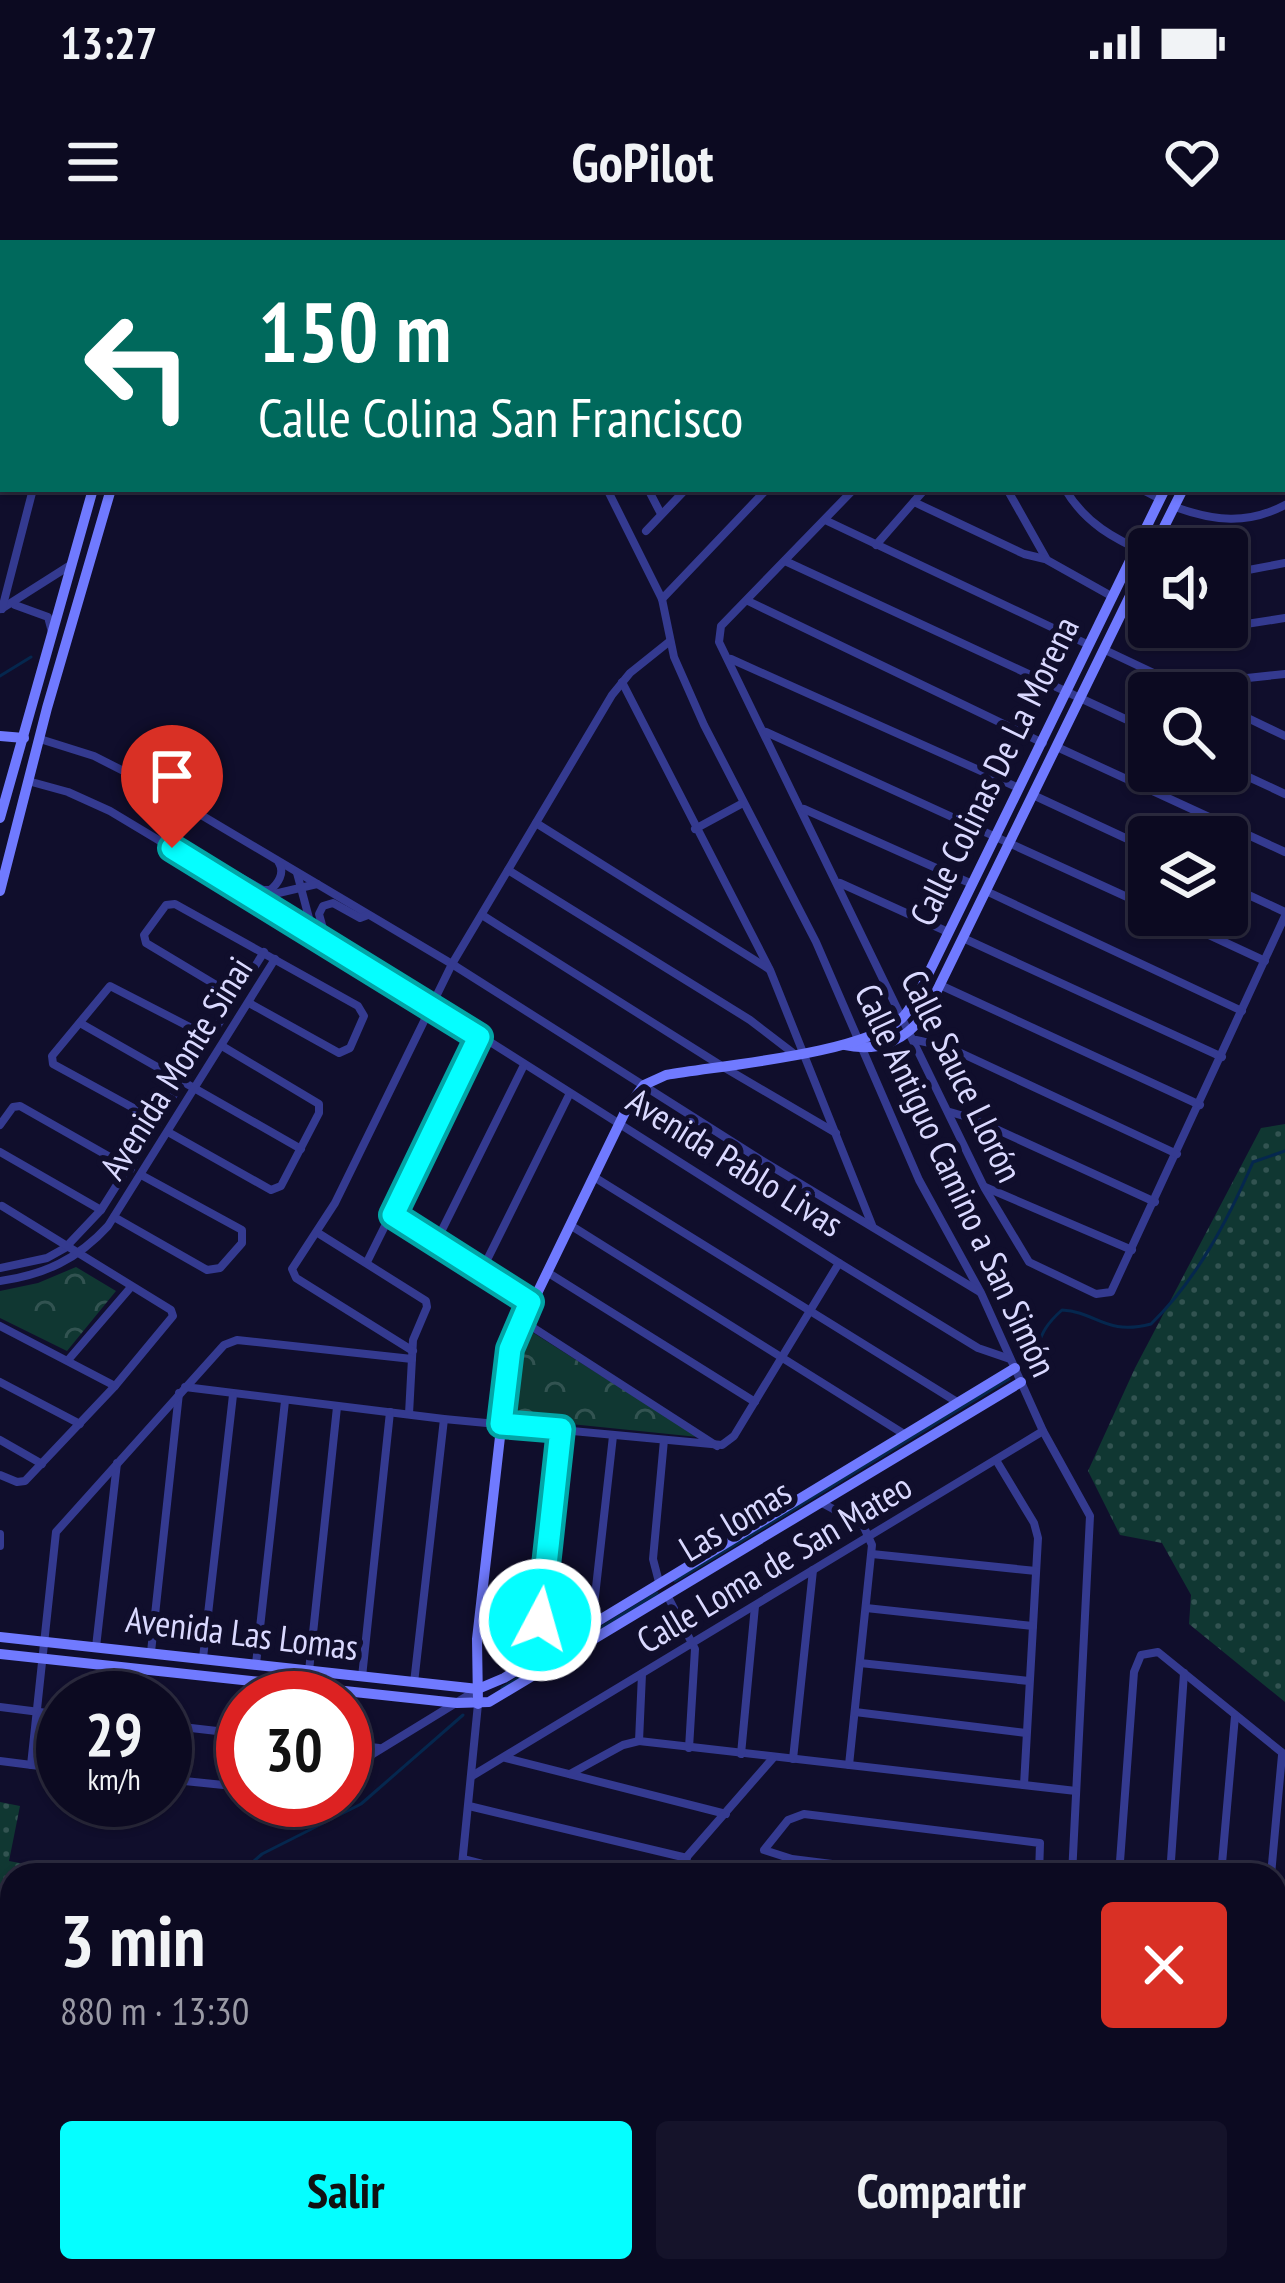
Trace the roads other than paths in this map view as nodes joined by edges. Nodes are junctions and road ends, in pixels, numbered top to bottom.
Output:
1 (32, 492) edge
2 (92, 492) edge
3 (110, 492) edge
4 (609, 492) edge
5 (650, 492) edge
6 (683, 492) edge
7 (764, 492) edge
8 (851, 492) edge
9 (922, 492) edge
10 (1009, 492) edge
11 (1067, 492) edge
12 (1182, 492) edge
13 (1162, 494) edge
14 (914, 502) junction
15 (1285, 505) edge
16 (1175, 507) junction
17 (662, 515) junction
18 (825, 520) junction
19 (1153, 528) edge
20 (1162, 528) edge
21 (646, 531) dead end
22 (1128, 542) edge
23 (876, 545) junction
24 (1046, 560) junction
25 (785, 562) junction
26 (1285, 563) edge
27 (73, 564) junction
28 (1248, 570) edge
29 (1128, 577) edge
30 (40, 586) junction
31 (1113, 597) junction
32 (662, 599) junction
33 (1128, 599) edge
34 (748, 601) junction
35 (1126, 604) joint
36 (13, 605) junction
37 (1, 609) edge
38 (36, 610) junction
39 (1285, 618) edge
40 (1248, 624) edge
41 (52, 634) junction
42 (670, 641) junction
43 (1090, 645) junction
44 (1105, 650) junction
45 (728, 658) junction
46 (1153, 672) edge
47 (1285, 674) edge
48 (1248, 678) edge
49 (622, 682) junction
50 (1068, 692) junction
51 (1081, 699) junction
52 (1248, 719) edge
53 (1128, 720) edge
54 (765, 732) junction
55 (0, 736) edge
56 (1285, 736) edge
57 (20, 738) junction
58 (40, 740) junction
59 (1043, 742) junction
60 (1057, 747) junction
61 (1248, 777) edge
62 (5, 780) edge
63 (28, 781) junction
64 (1020, 789) junction
65 (1285, 794) edge
66 (1033, 795) junction
67 (742, 803) junction
68 (801, 808) junction
69 (0, 818) edge
70 (536, 823) junction
71 (695, 829) junction
72 (997, 836) junction
73 (1128, 839) edge
74 (1010, 842) junction
75 (1285, 852) edge
76 (180, 853) junction
77 (278, 861) junction
78 (508, 870) junction
79 (297, 872) junction
80 (839, 883) junction
81 (317, 884) junction
82 (972, 884) junction
83 (301, 890) junction
84 (0, 891) edge
85 (986, 892) junction
86 (1248, 896) edge
87 (1128, 897) edge
88 (256, 899) junction
89 (1285, 914) edge
90 (369, 915) junction
91 (482, 915) junction
92 (948, 932) junction
93 (313, 933) junction
94 (1211, 936) edge
95 (963, 938) junction
96 (264, 952) junction
97 (275, 959) junction
98 (356, 959) junction
99 (1265, 961) junction
100 (452, 964) junction
101 (770, 970) junction
102 (940, 985) junction
103 (236, 997) junction
104 (249, 1003) junction
105 (431, 1005) junction
106 (1242, 1011) junction
107 (904, 1017) junction
108 (80, 1023) junction
109 (914, 1036) junction
110 (479, 1037) junction
111 (211, 1038) junction
112 (860, 1044) junction
113 (222, 1046) junction
114 (798, 1052) junction
115 (1222, 1058) junction
116 (524, 1065) junction
117 (720, 1065) junction
118 (183, 1082) junction
119 (644, 1085) junction
120 (195, 1088) junction
121 (570, 1093) junction
122 (1200, 1105) junction
123 (950, 1112) junction
124 (159, 1122) junction
125 (0, 1125) edge
126 (618, 1125) junction
127 (168, 1132) junction
128 (836, 1133) junction
129 (301, 1149) junction
130 (0, 1152) edge
131 (1177, 1154) junction
132 (131, 1168) junction
133 (143, 1176) junction
134 (593, 1176) junction
135 (984, 1187) junction
136 (1154, 1202) junction
137 (2, 1205) edge
138 (101, 1210) junction
139 (393, 1215) junction
140 (114, 1217) junction
141 (569, 1225) junction
142 (872, 1226) junction
143 (318, 1234) junction
144 (436, 1242) junction
145 (65, 1248) junction
146 (1132, 1250) junction
147 (77, 1255) junction
148 (367, 1262) junction
149 (839, 1263) junction
150 (0, 1268) edge
151 (482, 1270) junction
152 (546, 1271) junction
153 (0, 1281) edge
154 (131, 1287) junction
155 (981, 1293) junction
156 (530, 1302) junction
157 (811, 1312) junction
158 (521, 1321) junction
159 (0, 1325) edge
160 (412, 1355) junction
161 (784, 1357) junction
162 (69, 1360) junction
163 (1013, 1364) junction
164 (0, 1382) edge
165 (1021, 1382) junction
166 (115, 1386) junction
167 (182, 1390) junction
168 (233, 1395) junction
169 (285, 1400) junction
170 (755, 1402) junction
171 (957, 1402) junction
172 (337, 1407) junction
173 (390, 1412) junction
174 (409, 1414) junction
175 (444, 1418) junction
176 (80, 1424) junction
177 (501, 1424) junction
178 (561, 1429) junction
179 (1042, 1431) junction
180 (904, 1434) junction
181 (613, 1436) junction
182 (0, 1440) edge
183 (664, 1440) junction
184 (717, 1446) junction
185 (996, 1460) junction
186 (117, 1462) junction
187 (42, 1464) junction
188 (0, 1475) edge
189 (821, 1503) junction
190 (0, 1534) edge
191 (870, 1536) junction
192 (0, 1546) edge
193 (872, 1554) junction
194 (814, 1570) junction
195 (1036, 1571) junction
196 (659, 1582) junction
197 (667, 1595) junction
198 (755, 1606) junction
199 (866, 1608) junction
200 (592, 1623) junction
201 (1033, 1626) junction
202 (0, 1637) edge
203 (44, 1642) junction
204 (693, 1642) junction
205 (96, 1647) junction
206 (151, 1652) junction
207 (0, 1654) edge
208 (203, 1658) junction
209 (536, 1658) junction
210 (41, 1660) junction
211 (860, 1663) junction
212 (256, 1664) junction
213 (40, 1671) edge
214 (309, 1671) joint
215 (363, 1671) edge
216 (1184, 1672) junction
217 (642, 1674) junction
218 (372, 1678) edge
219 (1029, 1681) junction
220 (414, 1683) junction
221 (478, 1689) junction
222 (457, 1703) junction
223 (478, 1704) junction
224 (0, 1707) edge
225 (36, 1712) edge
226 (855, 1712) junction
227 (1235, 1714) junction
228 (36, 1721) edge
229 (1027, 1733) junction
230 (638, 1741) junction
231 (372, 1747) edge
232 (383, 1748) junction
233 (689, 1748) junction
234 (742, 1754) junction
235 (1284, 1754) edge
236 (372, 1755) edge
237 (505, 1757) junction
238 (774, 1757) junction
239 (793, 1759) junction
240 (0, 1761) edge
241 (31, 1766) junction
242 (36, 1766) edge
243 (849, 1766) junction
244 (570, 1774) junction
245 (472, 1776) junction
246 (1024, 1785) junction
247 (1076, 1791) junction
248 (469, 1806) junction
249 (726, 1814) junction
250 (687, 1858) junction
251 (463, 1859) junction
252 (462, 1863) edge
253 (479, 1863) edge
254 (682, 1863) edge
255 (824, 1863) edge
256 (1039, 1863) edge
257 (1073, 1863) edge
258 (1120, 1863) edge
259 (1171, 1863) edge
260 (1222, 1863) edge
261 (1272, 1863) edge

1 - 37 street
2 - 27 street
3 - 58 street
4 - 32 street, Calle Antiguo Camino a San Simón
5 - 17 street
6 - 17 street
7 - 32 street
8 - 18 street
9 - 14 street
10 - 24 street
11 - 22 street
12 - 16 street, Calle Colinas De La Morena
13 - 19 street, Calle Colinas De La Morena
14 - 23 street
14 - 24 street
15 - 16 street
16 - 20 street, Calle Colinas De La Morena
17 - 21 street
18 - 23 street
18 - 25 street
23 - 43 street
24 - 31 street
25 - 34 street
25 - 50 street
26 - 28 street
27 - 30 street
27 - 41 street
29 - 31 street, Calle Colinas De La Morena
30 - 36 street
30 - 38 street
31 - 43 street, Calle Colinas De La Morena
32 - 42 street, Calle Antiguo Camino a San Simón
33 - 35 street, Calle Colinas De La Morena
34 - 45 street, Calle Sauce Llorón
34 - 59 street
35 - 44 street, Calle Colinas De La Morena
36 - 37 street
36 - 38 street
38 - 41 street
39 - 40 street
41 - 57 street
42 - 49 street
42 - 67 street, Calle Antiguo Camino a San Simón
43 - 50 street, Calle Colinas De La Morena
44 - 46 street
44 - 51 street, Calle Colinas De La Morena
45 - 54 street, Calle Sauce Llorón
45 - 64 street
47 - 48 street
49 - 70 street
49 - 71 street
50 - 51 street
50 - 59 street, Calle Colinas De La Morena
51 - 53 street
51 - 60 street, Calle Colinas De La Morena
52 - 56 street
54 - 68 street, Calle Sauce Llorón
54 - 72 street
55 - 57 street
57 - 58 street
57 - 62 street
58 - 63 street
58 - 77 street
59 - 64 street, Calle Colinas De La Morena
60 - 66 street, Calle Colinas De La Morena
60 - 75 street
61 - 65 street
62 - 63 street
62 - 69 street
63 - 76 street
63 - 84 street
64 - 72 street, Calle Colinas De La Morena
66 - 73 street
66 - 74 street, Calle Colinas De La Morena
67 - 71 street
67 - 112 street, Calle Antiguo Camino a San Simón
68 - 80 street, Calle Sauce Llorón
68 - 82 street
70 - 78 street
70 - 101 street
71 - 101 street
72 - 74 street
72 - 82 street, Calle Colinas De La Morena
74 - 85 street, Calle Colinas De La Morena
74 - 87 street
76 - 77 street
76 - 88 street
77 - 79 street
78 - 91 street
78 - 114 street
79 - 81 street
79 - 83 street
80 - 92 street
80 - 107 street, Calle Sauce Llorón
81 - 83 street
81 - 90 street
82 - 92 street, Calle Colinas De La Morena
83 - 88 street
83 - 93 street
85 - 95 street, Calle Colinas De La Morena
85 - 106 street
86 - 89 street
88 - 93 street
89 - 99 street
90 - 98 street
90 - 100 street, Avenida Pablo Livas
91 - 100 street
91 - 117 street
92 - 107 street, Calle Colinas De La Morena
93 - 98 street
94 - 99 street
95 - 102 street, Calle Colinas De La Morena
95 - 115 street
96 - 97 street, Avenida Monte Sinai
96 - 103 street, Avenida Monte Sinai
96 - 103 street
97 - 104 street, Avenida Monte Sinai
97 - 104 street
98 - 105 street, Avenida Pablo Livas
99 - 106 street
100 - 105 street
100 - 119 street, Avenida Pablo Livas
101 - 114 street
102 - 109 street, Calle Colinas De La Morena
102 - 122 street
103 - 111 street, Avenida Monte Sinai
104 - 113 street, Avenida Monte Sinai
105 - 110 street, Avenida Pablo Livas
105 - 143 street
106 - 115 street
107 - 109 street, Calle Sauce Llorón
107 - 112 street
108 - 111 street
108 - 118 street
108 - 124 street
109 - 112 street
109 - 123 street, Calle Sauce Llorón
109 - 131 street
110 - 116 street, Avenida Pablo Livas
110 - 139 street
111 - 118 street, Avenida Monte Sinai
112 - 114 street
112 - 155 street, Calle Antiguo Camino a San Simón
113 - 120 street, Avenida Monte Sinai
113 - 129 street
114 - 117 street
114 - 128 street
115 - 122 street
116 - 121 street, Avenida Pablo Livas
116 - 144 street
117 - 119 street
117 - 128 street
118 - 120 street
118 - 124 street, Avenida Monte Sinai
119 - 126 street
119 - 142 street, Avenida Pablo Livas
120 - 127 street, Avenida Monte Sinai
120 - 129 street
121 - 126 street, Avenida Pablo Livas
121 - 151 street
122 - 131 street
123 - 135 street, Calle Sauce Llorón
123 - 136 street
124 - 132 street, Avenida Monte Sinai
125 - 132 street
126 - 134 street
126 - 149 street, Avenida Pablo Livas
127 - 129 street
127 - 133 street, Avenida Monte Sinai
128 - 142 street
130 - 138 street
131 - 136 street
132 - 138 street, Avenida Monte Sinai
133 - 140 street, Avenida Monte Sinai
133 - 140 street
134 - 141 street
134 - 157 street
135 - 146 street
135 - 146 street, Calle Sauce Llorón
136 - 146 street
137 - 145 street
138 - 145 street, Avenida Monte Sinai
139 - 144 street
139 - 148 street
140 - 147 street, Avenida Monte Sinai
141 - 152 street
141 - 161 street
142 - 155 street, Avenida Pablo Livas
143 - 148 street
143 - 160 street
144 - 151 street
145 - 147 street
145 - 150 street, Avenida Monte Sinai
147 - 153 street, Avenida Monte Sinai
147 - 154 street
148 - 160 street
149 - 157 street
149 - 163 street, Avenida Pablo Livas
151 - 156 street
152 - 156 street
152 - 170 street
154 - 162 street
154 - 166 street
155 - 163 street, Calle Antiguo Camino a San Simón
156 - 158 street
157 - 161 street
157 - 171 street
158 - 177 street
158 - 184 street
159 - 162 street
160 - 167 street
160 - 174 street
161 - 170 street
161 - 180 street
162 - 166 street
163 - 165 street, Calle Antiguo Camino a San Simón
163 - 171 street, Las lomas
164 - 176 street
165 - 179 street, Calle Antiguo Camino a San Simón
165 - 189 street, Las lomas
166 - 176 street
167 - 168 street
167 - 186 street
167 - 206 street
168 - 169 street
168 - 208 street
169 - 172 street
169 - 212 street
170 - 184 street
171 - 180 street, Las lomas
172 - 173 street
172 - 214 street
173 - 174 street
173 - 215 street
174 - 175 street
175 - 177 street
175 - 220 street
176 - 187 street
177 - 178 street
177 - 221 street
178 - 181 street
178 - 209 street
179 - 185 street, Calle Loma de San Mateo
179 - 247 street, Calle Antiguo Camino a San Simón
180 - 196 street, Las lomas
181 - 183 street
181 - 200 street
182 - 187 street
183 - 184 street
183 - 196 street
185 - 191 street, Calle Loma de San Mateo
185 - 195 street
186 - 203 street
186 - 205 street
187 - 188 street
189 - 191 street
189 - 197 street, Las lomas
190 - 192 street
191 - 193 street
191 - 194 street, Calle Loma de San Mateo
193 - 195 street
193 - 199 street
194 - 198 street, Calle Loma de San Mateo
194 - 239 street
195 - 201 street
196 - 200 street, Las lomas
197 - 204 street
197 - 223 street, Las lomas
198 - 204 street, Calle Loma de San Mateo
198 - 234 street
199 - 201 street
199 - 211 street
200 - 209 street, Las lomas
201 - 219 street
202 - 203 street, Avenida Las Lomas
203 - 205 street, Avenida Las Lomas
203 - 210 street
204 - 217 street, Calle Loma de San Mateo
204 - 233 street
205 - 206 street, Avenida Las Lomas
206 - 208 street, Avenida Las Lomas
207 - 210 street, Avenida Las Lomas
208 - 212 street, Avenida Las Lomas
209 - 221 street, Las lomas
210 - 213 street
210 - 222 street, Avenida Las Lomas
211 - 219 street
211 - 226 street
212 - 214 street, Avenida Las Lomas
216 - 227 street
216 - 258 street
216 - 259 street
217 - 230 street
217 - 237 street, Calle Loma de San Mateo
218 - 220 street, Avenida Las Lomas
219 - 229 street
220 - 221 street, Avenida Las Lomas
221 - 222 street
221 - 223 street
222 - 223 street, Avenida Las Lomas
222 - 232 street
223 - 245 street
224 - 225 street
226 - 229 street
226 - 243 street
227 - 235 street
227 - 260 street
228 - 241 street
229 - 246 street
230 - 233 street
230 - 244 street
231 - 232 street
232 - 236 street
233 - 234 street
234 - 238 street
235 - 261 street
237 - 244 street
237 - 245 street, Calle Loma de San Mateo
238 - 239 street
238 - 249 street
239 - 243 street
240 - 241 street
241 - 242 street
243 - 246 street
244 - 249 street
245 - 248 street
246 - 247 street
247 - 257 street, Calle Antiguo Camino a San Simón
248 - 250 street
248 - 251 street
249 - 250 street
250 - 254 street
251 - 252 street
251 - 253 street
255 - 256 street

